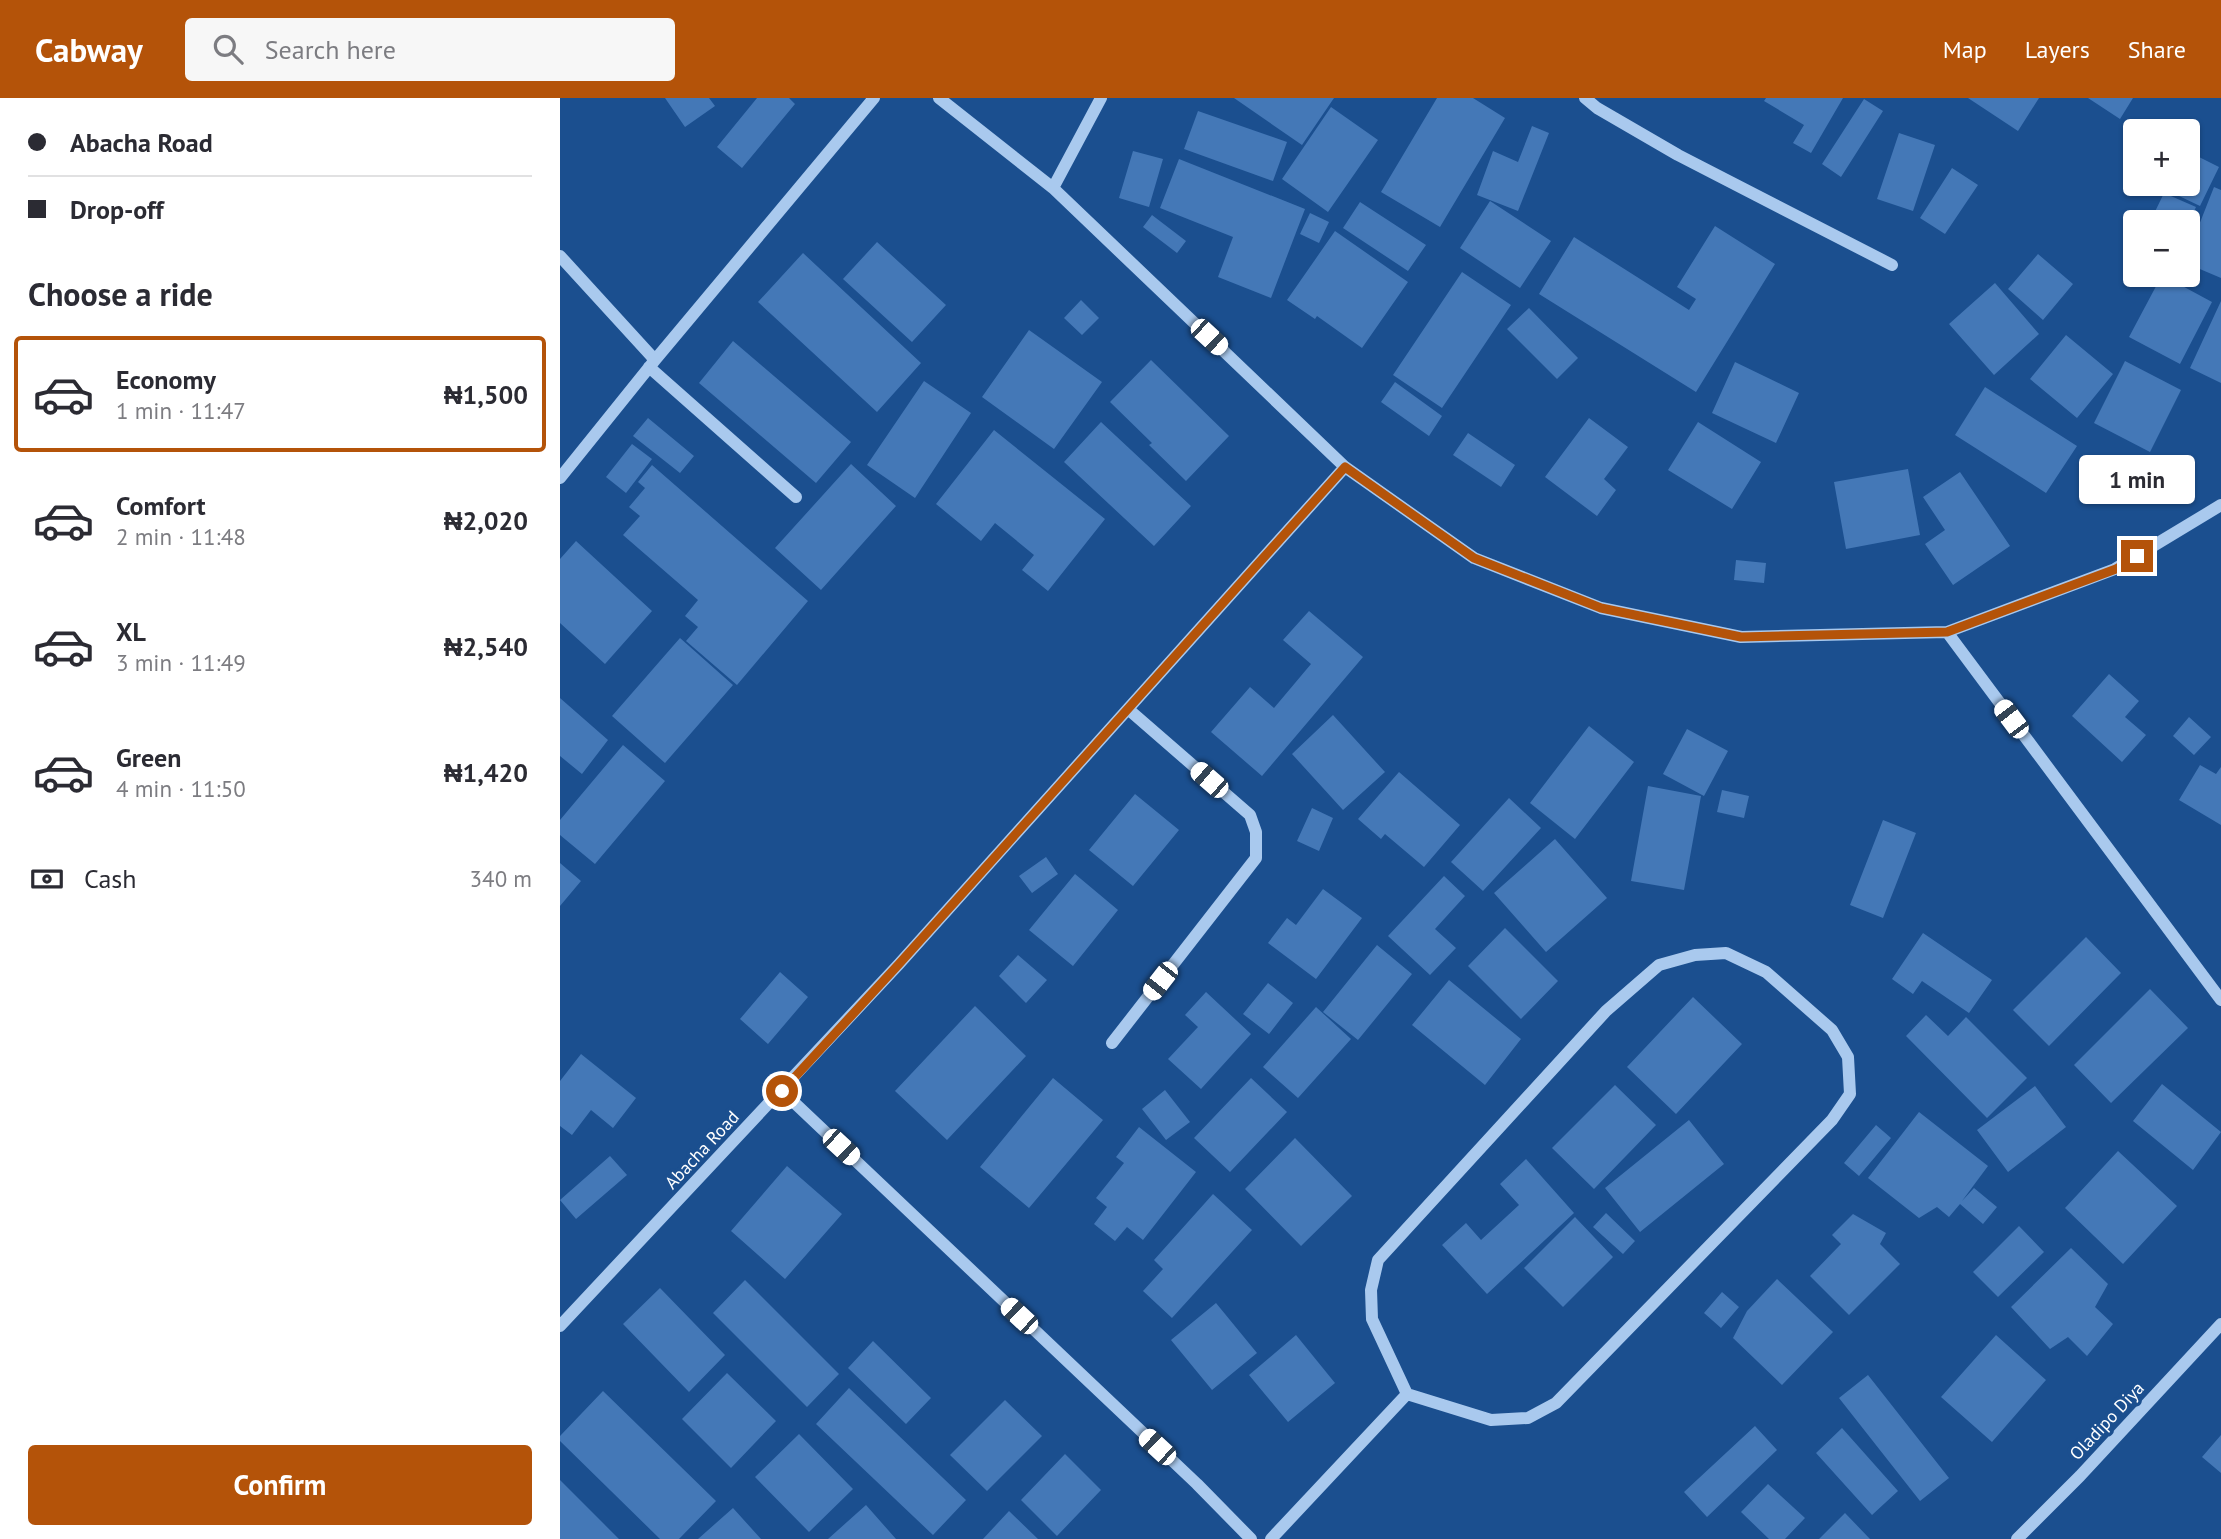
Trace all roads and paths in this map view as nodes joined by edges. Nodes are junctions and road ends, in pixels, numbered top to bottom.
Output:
1 (874, 98) edge
2 (939, 98) edge
3 (1101, 98) edge
4 (1586, 98) edge
5 (1053, 188) junction
6 (560, 257) edge
7 (1892, 265) dead end
8 (652, 363) junction
9 (1345, 467) junction
10 (560, 478) edge
11 (796, 497) dead end
12 (2221, 505) edge
13 (1947, 632) junction
14 (1128, 709) junction
15 (2221, 1000) edge
16 (1112, 1043) dead end
17 (782, 1091) junction
18 (2221, 1324) edge
19 (560, 1326) edge
20 (1407, 1394) junction
21 (1251, 1539) edge
22 (1271, 1539) edge
23 (2017, 1539) edge

1 - 8 street
2 - 5 street
3 - 5 street
4 - 7 street
5 - 9 street
6 - 8 street
8 - 10 street
8 - 11 street
9 - 13 street
9 - 14 street, Abacha Road
12 - 13 street
13 - 15 street
14 - 16 street
14 - 17 street, Abacha Road
17 - 19 street, Abacha Road
17 - 21 street
18 - 23 street, Oladipo Diya
20 - 20 street
20 - 22 street

